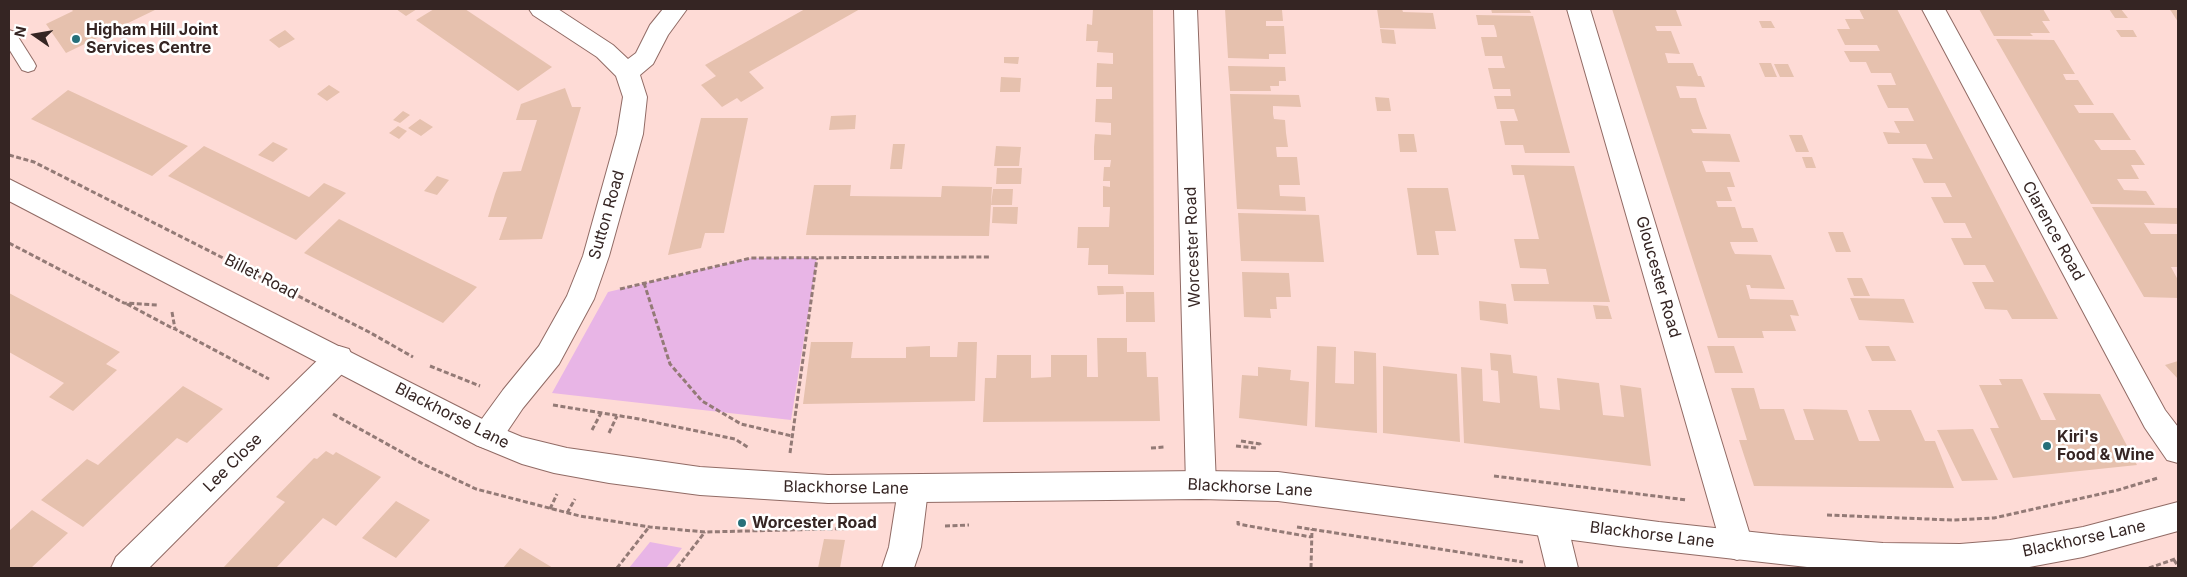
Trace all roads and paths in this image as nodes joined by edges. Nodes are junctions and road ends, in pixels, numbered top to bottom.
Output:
1 (541, 9) edge
2 (675, 9) edge
3 (1185, 9) edge
4 (1578, 9) edge
5 (1933, 9) edge
6 (9, 36) edge
7 (28, 66) dead end
8 (626, 72) junction
9 (9, 155) edge
10 (9, 189) edge
11 (9, 243) edge
12 (989, 257) dead end
13 (817, 258) junction
14 (124, 303) junction
15 (175, 329) junction
16 (340, 358) junction
17 (421, 361) dead end
18 (428, 365) dead end
19 (301, 396) junction
20 (513, 399) junction
21 (574, 409) dead end
22 (601, 413) junction
23 (617, 416) junction
24 (591, 432) dead end
25 (608, 435) dead end
26 (487, 436) junction
27 (792, 436) junction
28 (1241, 441) dead end
29 (1260, 446) dead end
30 (751, 449) dead end
31 (2178, 450) edge
32 (780, 454) dead end
33 (1201, 485) junction
34 (561, 487) dead end
35 (912, 490) junction
36 (576, 497) dead end
37 (550, 509) junction
38 (567, 513) junction
39 (2178, 516) edge
40 (1229, 517) dead end
41 (1551, 524) junction
42 (976, 525) dead end
43 (1291, 526) dead end
44 (650, 527) junction
45 (908, 527) junction
46 (1312, 530) junction
47 (704, 532) junction
48 (1311, 537) junction
49 (1737, 546) junction
50 (2176, 559) edge
51 (2178, 566) edge
52 (127, 568) edge
53 (618, 568) edge
54 (676, 568) edge
55 (898, 568) edge
56 (1311, 568) edge
57 (1562, 568) edge
58 (2148, 568) edge

1 - 8 street, Sutton Road
2 - 8 street
3 - 33 street, Worcester Road
4 - 49 street, Gloucester Road
5 - 31 street, Clarence Road
6 - 7 lane
8 - 20 street, Sutton Road
9 - 17 path, Billet Road
10 - 16 street
11 - 14 path
12 - 13 path
13 - 27 path
13 - 27 path
14 - 15 path
14 - 15 path
15 - 19 path
16 - 19 street, Lee Close
16 - 26 street, Blackhorse Lane
18 - 20 path
19 - 37 path
19 - 52 street, Lee Close
20 - 26 street, Sutton Road
21 - 22 path
22 - 23 path
22 - 24 path
23 - 25 path
23 - 30 path
26 - 35 street, Blackhorse Lane
27 - 32 path, Blackhorse Lane
28 - 29 path
33 - 35 street, Blackhorse Lane
33 - 41 street, Blackhorse Lane
34 - 37 path
35 - 45 street
36 - 38 path
37 - 38 path
38 - 44 path
39 - 49 street, Blackhorse Lane
40 - 48 path, Blackhorse Lane
41 - 49 street, Blackhorse Lane
41 - 57 street
42 - 45 path
43 - 46 path
44 - 47 path
44 - 53 path
45 - 47 path
45 - 55 street
46 - 48 path
46 - 57 path
47 - 54 path
48 - 56 path
50 - 51 path
50 - 58 path

